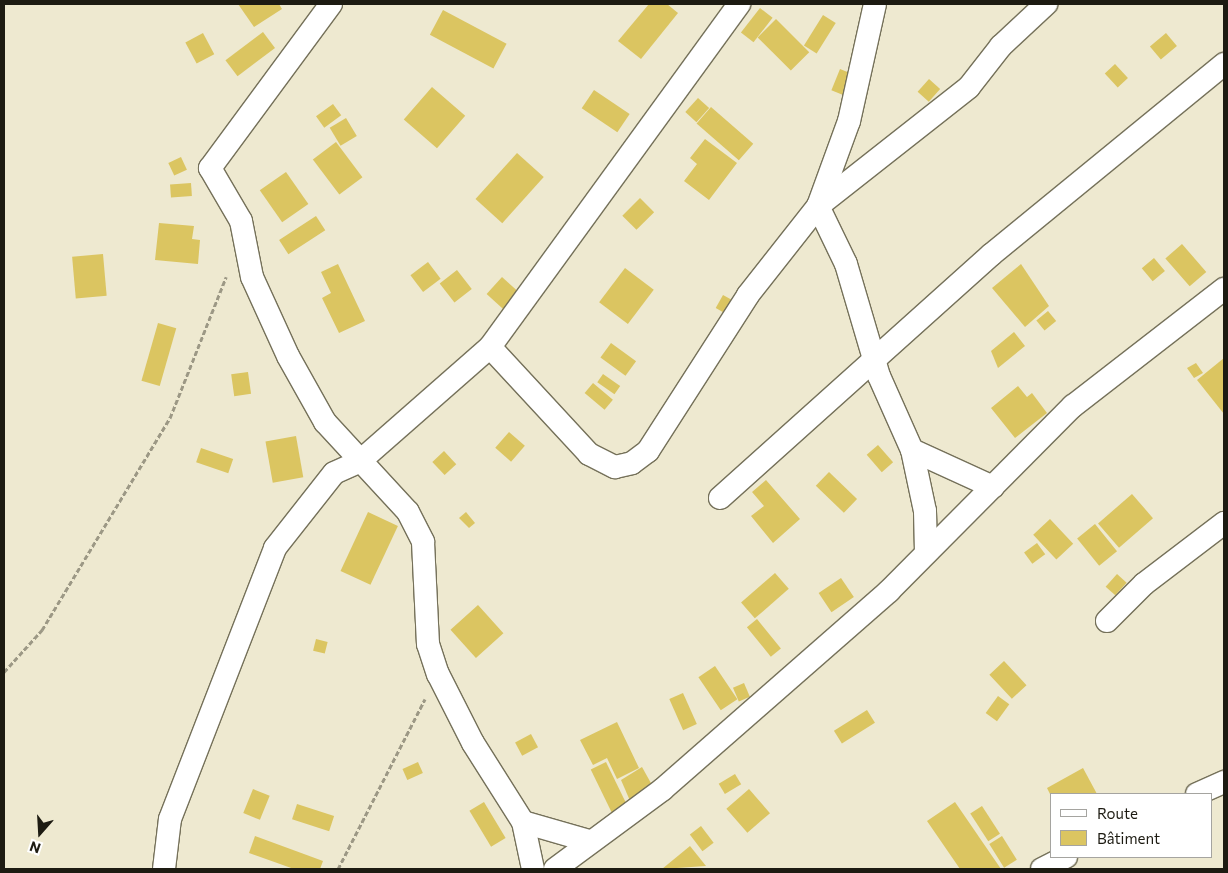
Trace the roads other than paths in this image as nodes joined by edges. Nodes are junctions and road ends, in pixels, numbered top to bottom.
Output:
1 (331, 4) edge
2 (739, 4) edge
3 (874, 4) edge
4 (1046, 4) edge
5 (1224, 64) edge
6 (818, 206) junction
7 (1224, 289) edge
8 (490, 347) junction
9 (874, 358) junction
10 (912, 450) junction
11 (359, 462) junction
12 (993, 487) junction
13 (720, 498) dead end
14 (1224, 523) edge
15 (926, 553) junction
16 (1107, 620) dead end
17 (1224, 782) edge
18 (1199, 793) edge
19 (523, 822) junction
20 (590, 841) junction
21 (1064, 858) edge
22 (164, 869) edge
23 (533, 869) edge
24 (555, 869) edge
25 (1042, 869) edge

1 - 11 street
2 - 8 street
3 - 6 street
4 - 6 street
5 - 9 street
6 - 8 street
6 - 9 street
7 - 12 street
8 - 11 street
9 - 10 street
9 - 13 street
10 - 12 street
10 - 15 street
11 - 19 street
11 - 22 street
12 - 15 street
14 - 16 street
15 - 20 street
17 - 18 street
19 - 20 street
19 - 23 street
20 - 24 street
21 - 25 street

